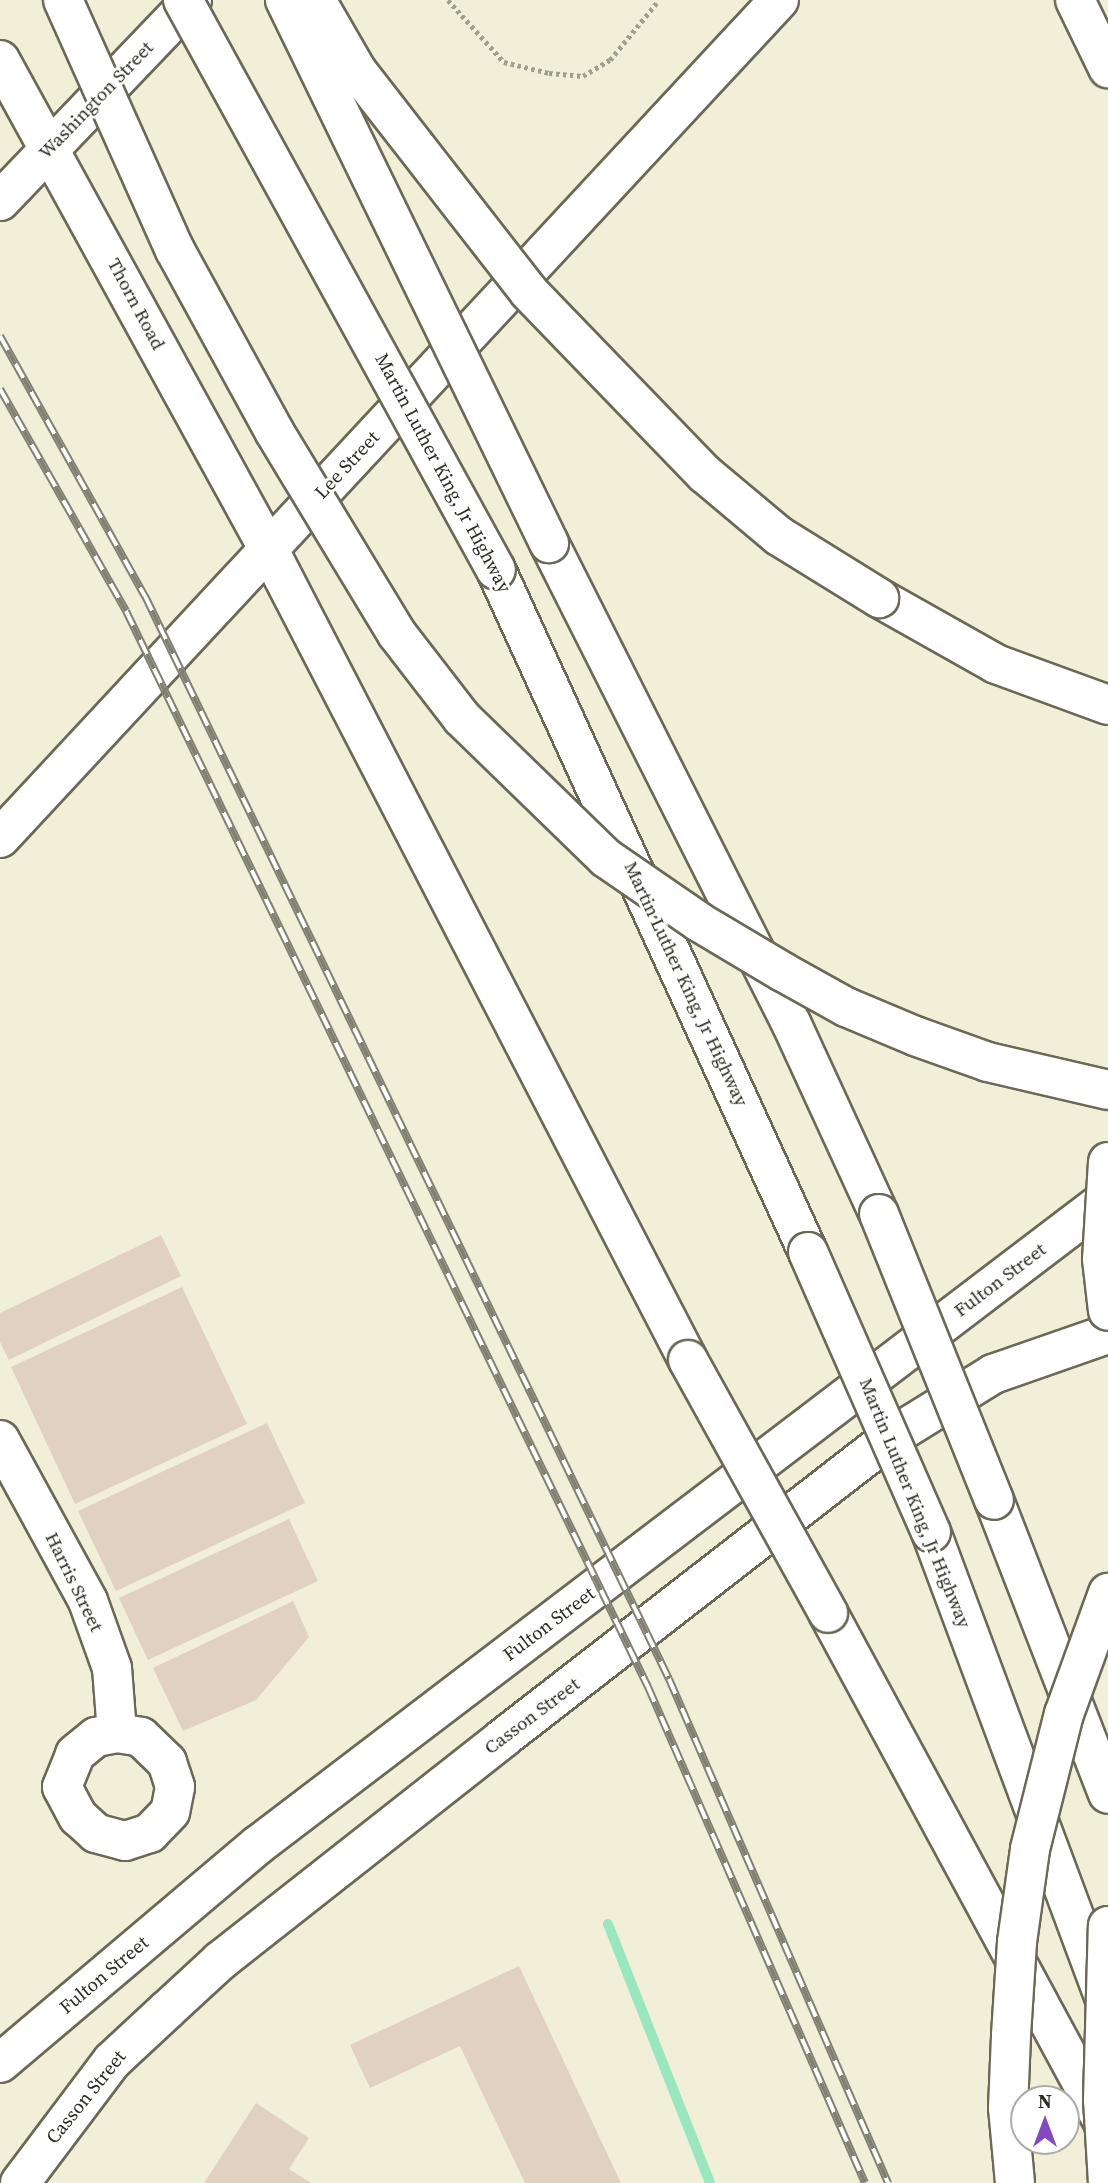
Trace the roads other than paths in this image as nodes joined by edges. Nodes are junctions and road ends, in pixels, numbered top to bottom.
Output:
1 (64, 0) edge
2 (183, 0) edge
3 (192, 0) edge
4 (285, 0) edge
5 (316, 0) edge
6 (779, 0) edge
7 (1075, 0) edge
8 (0, 60) edge
9 (1108, 68) edge
10 (51, 148) junction
11 (0, 201) edge
12 (269, 550) junction
13 (1108, 705) edge
14 (0, 838) edge
15 (1108, 1090) edge
16 (1108, 1162) edge
17 (1108, 1198) edge
18 (1108, 1311) edge
19 (1108, 1334) edge
20 (0, 1440) edge
21 (1108, 1593) edge
22 (117, 1734) dead end
23 (1108, 1794) edge
24 (1108, 1926) edge
25 (1108, 2006) edge
26 (0, 2063) edge
27 (1108, 2131) edge
28 (20, 2183) edge
29 (1016, 2183) edge
30 (1108, 2183) edge

1 - 15 main road, bridge
2 - 25 main road, Martin Luther King, Jr Highway, bridge
3 - 10 main road, Washington Street
4 - 23 main road, bridge
5 - 13 main road, bridge
6 - 12 main road, Lee Street
7 - 9 main road
8 - 10 main road, Thorn Road
10 - 11 main road, Washington Street
10 - 12 main road, Thorn Road
12 - 14 main road, Lee Street
12 - 27 main road, Thorn Road, bridge
16 - 18 main road, bridge
17 - 26 main road, Fulton Street
19 - 28 main road, Casson Street
20 - 22 main road, Harris Street
21 - 29 main road, bridge
24 - 30 main road, bridge

